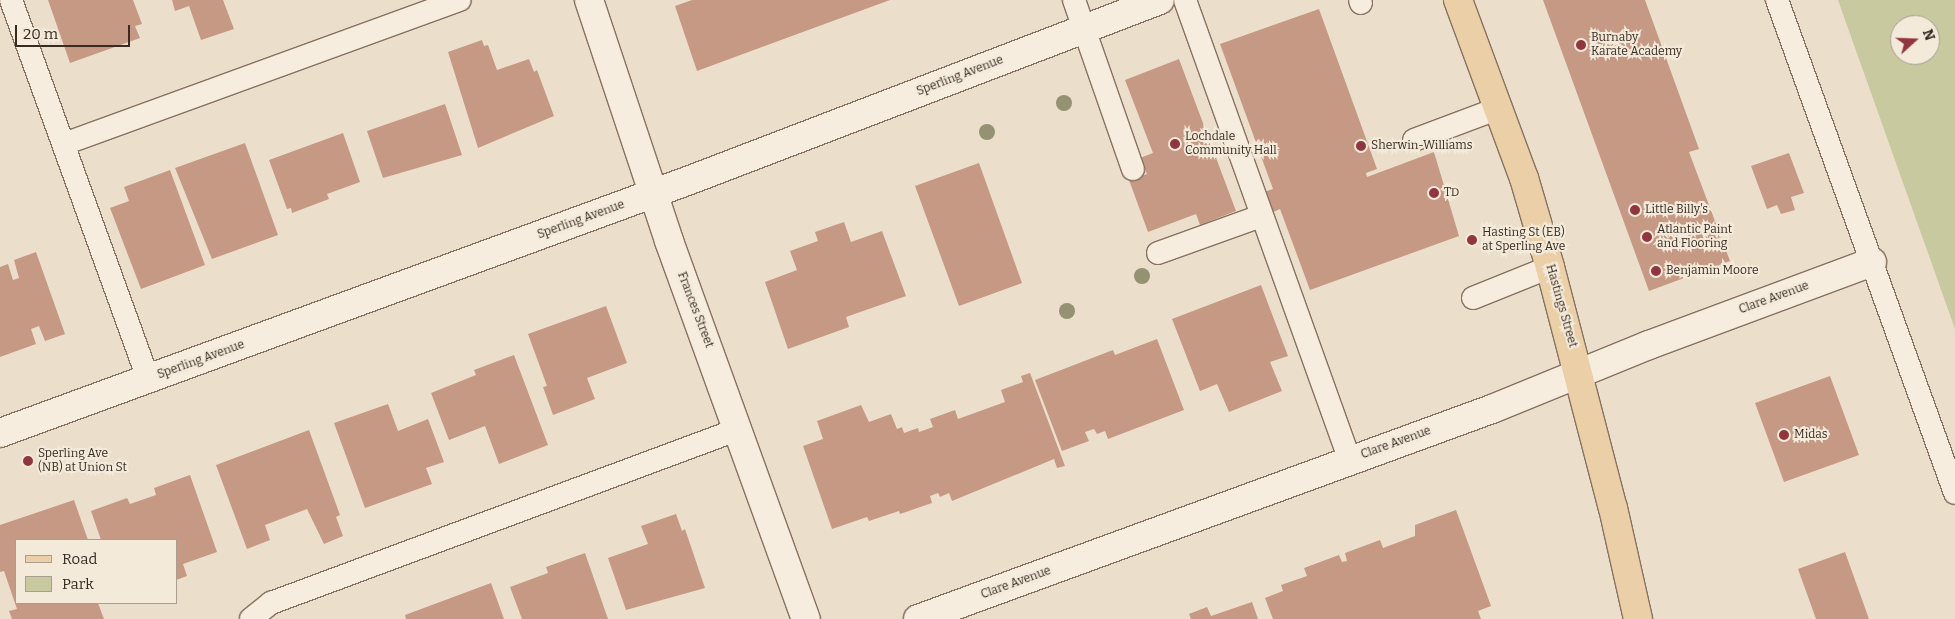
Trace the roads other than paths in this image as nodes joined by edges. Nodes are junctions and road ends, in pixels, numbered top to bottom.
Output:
1 (11, 0) edge
2 (460, 0) edge
3 (589, 0) edge
4 (1074, 0) edge
5 (1160, 0) edge
6 (1185, 0) edge
7 (1458, 0) edge
8 (1777, 0) edge
9 (1083, 29) junction
10 (1498, 108) junction
11 (1414, 140) dead end
12 (64, 144) junction
13 (1133, 169) dead end
14 (654, 193) junction
15 (1261, 216) junction
16 (1158, 253) dead end
17 (1872, 262) junction
18 (1550, 267) junction
19 (1473, 298) dead end
20 (1579, 373) junction
21 (148, 379) junction
22 (739, 429) junction
23 (0, 433) edge
24 (1350, 460) junction
25 (1955, 493) edge
26 (251, 619) edge
27 (806, 619) edge
28 (918, 619) edge
29 (1638, 619) edge

1 - 12 lane
2 - 12 lane
3 - 14 street, Frances Street
4 - 9 lane
5 - 9 street, Sperling Avenue
6 - 15 lane
7 - 10 main road, Hastings Street
8 - 17 lane
9 - 13 lane
9 - 14 street, Sperling Avenue
10 - 11 lane
10 - 18 main road, Hastings Street
12 - 21 lane
14 - 21 street, Sperling Avenue
14 - 22 street, Frances Street
15 - 16 lane
15 - 24 lane
17 - 20 street, Clare Avenue
17 - 25 lane
18 - 19 lane
18 - 20 main road, Hastings Street
20 - 24 street, Clare Avenue
20 - 29 main road, Hastings Street
21 - 23 street, Sperling Avenue
22 - 26 lane
22 - 27 street, Frances Street
24 - 28 street, Clare Avenue

